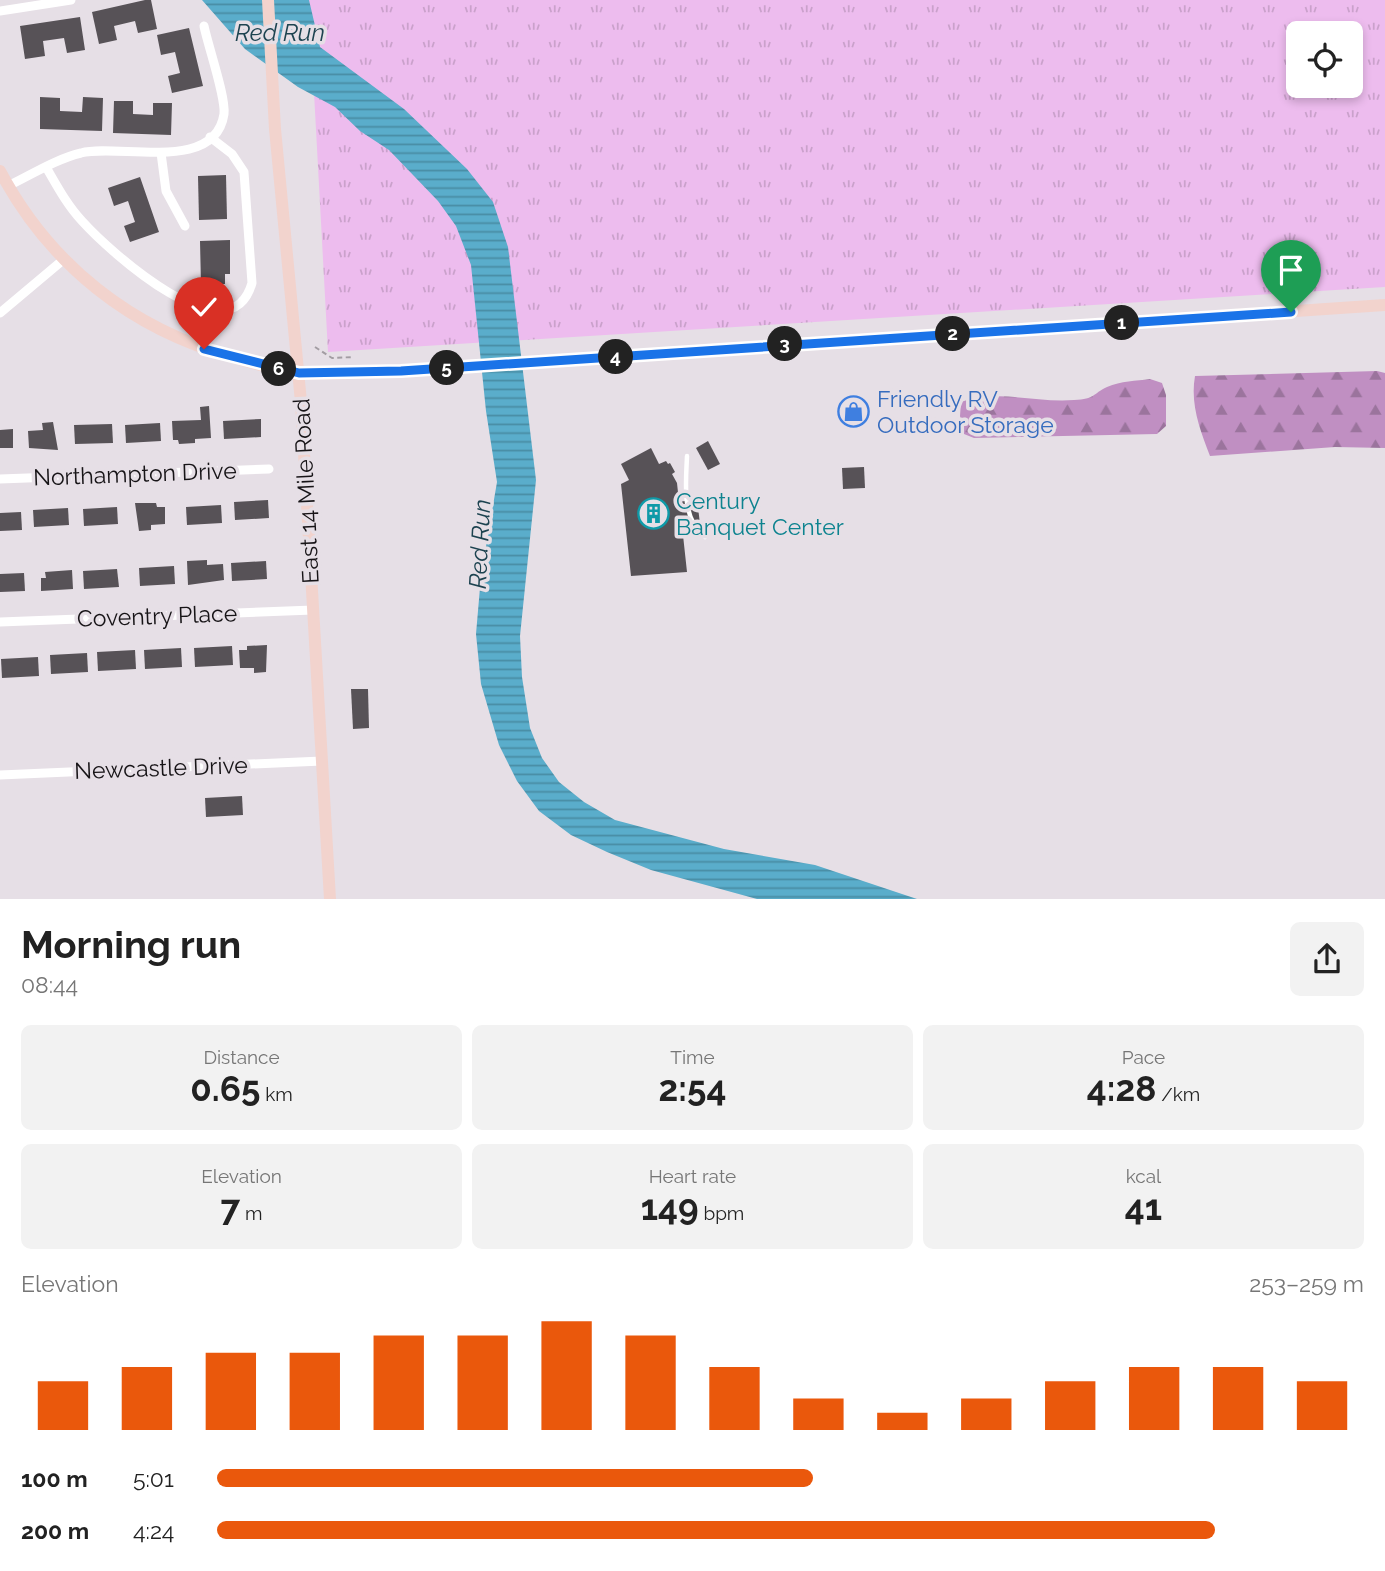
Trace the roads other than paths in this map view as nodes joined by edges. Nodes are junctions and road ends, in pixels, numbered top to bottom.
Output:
1 (71, 0) edge
2 (268, 0) edge
3 (0, 11) edge
4 (204, 26) dead end
5 (210, 137) junction
6 (161, 153) junction
7 (46, 167) junction
8 (0, 171) edge
9 (8, 186) junction
10 (186, 226) dead end
11 (63, 260) junction
12 (1385, 305) edge
13 (0, 313) edge
14 (299, 373) junction
15 (687, 456) dead end
16 (269, 469) dead end
17 (0, 479) edge
18 (705, 537) dead end
19 (313, 610) junction
20 (0, 622) edge
21 (322, 761) junction
22 (0, 775) edge
23 (330, 899) edge

1 - 3 street
2 - 14 main road, East 14 Mile Road
4 - 5 street
5 - 6 street
5 - 7 street
6 - 7 street
6 - 10 street
7 - 9 street
8 - 9 main road
9 - 11 main road
11 - 13 street
11 - 14 main road
12 - 14 main road
14 - 19 main road, East 14 Mile Road
15 - 18 lane
16 - 17 street, Northampton Drive
19 - 20 street, Coventry Place
19 - 21 main road, East 14 Mile Road
21 - 22 street, Newcastle Drive
21 - 23 main road, East 14 Mile Road

